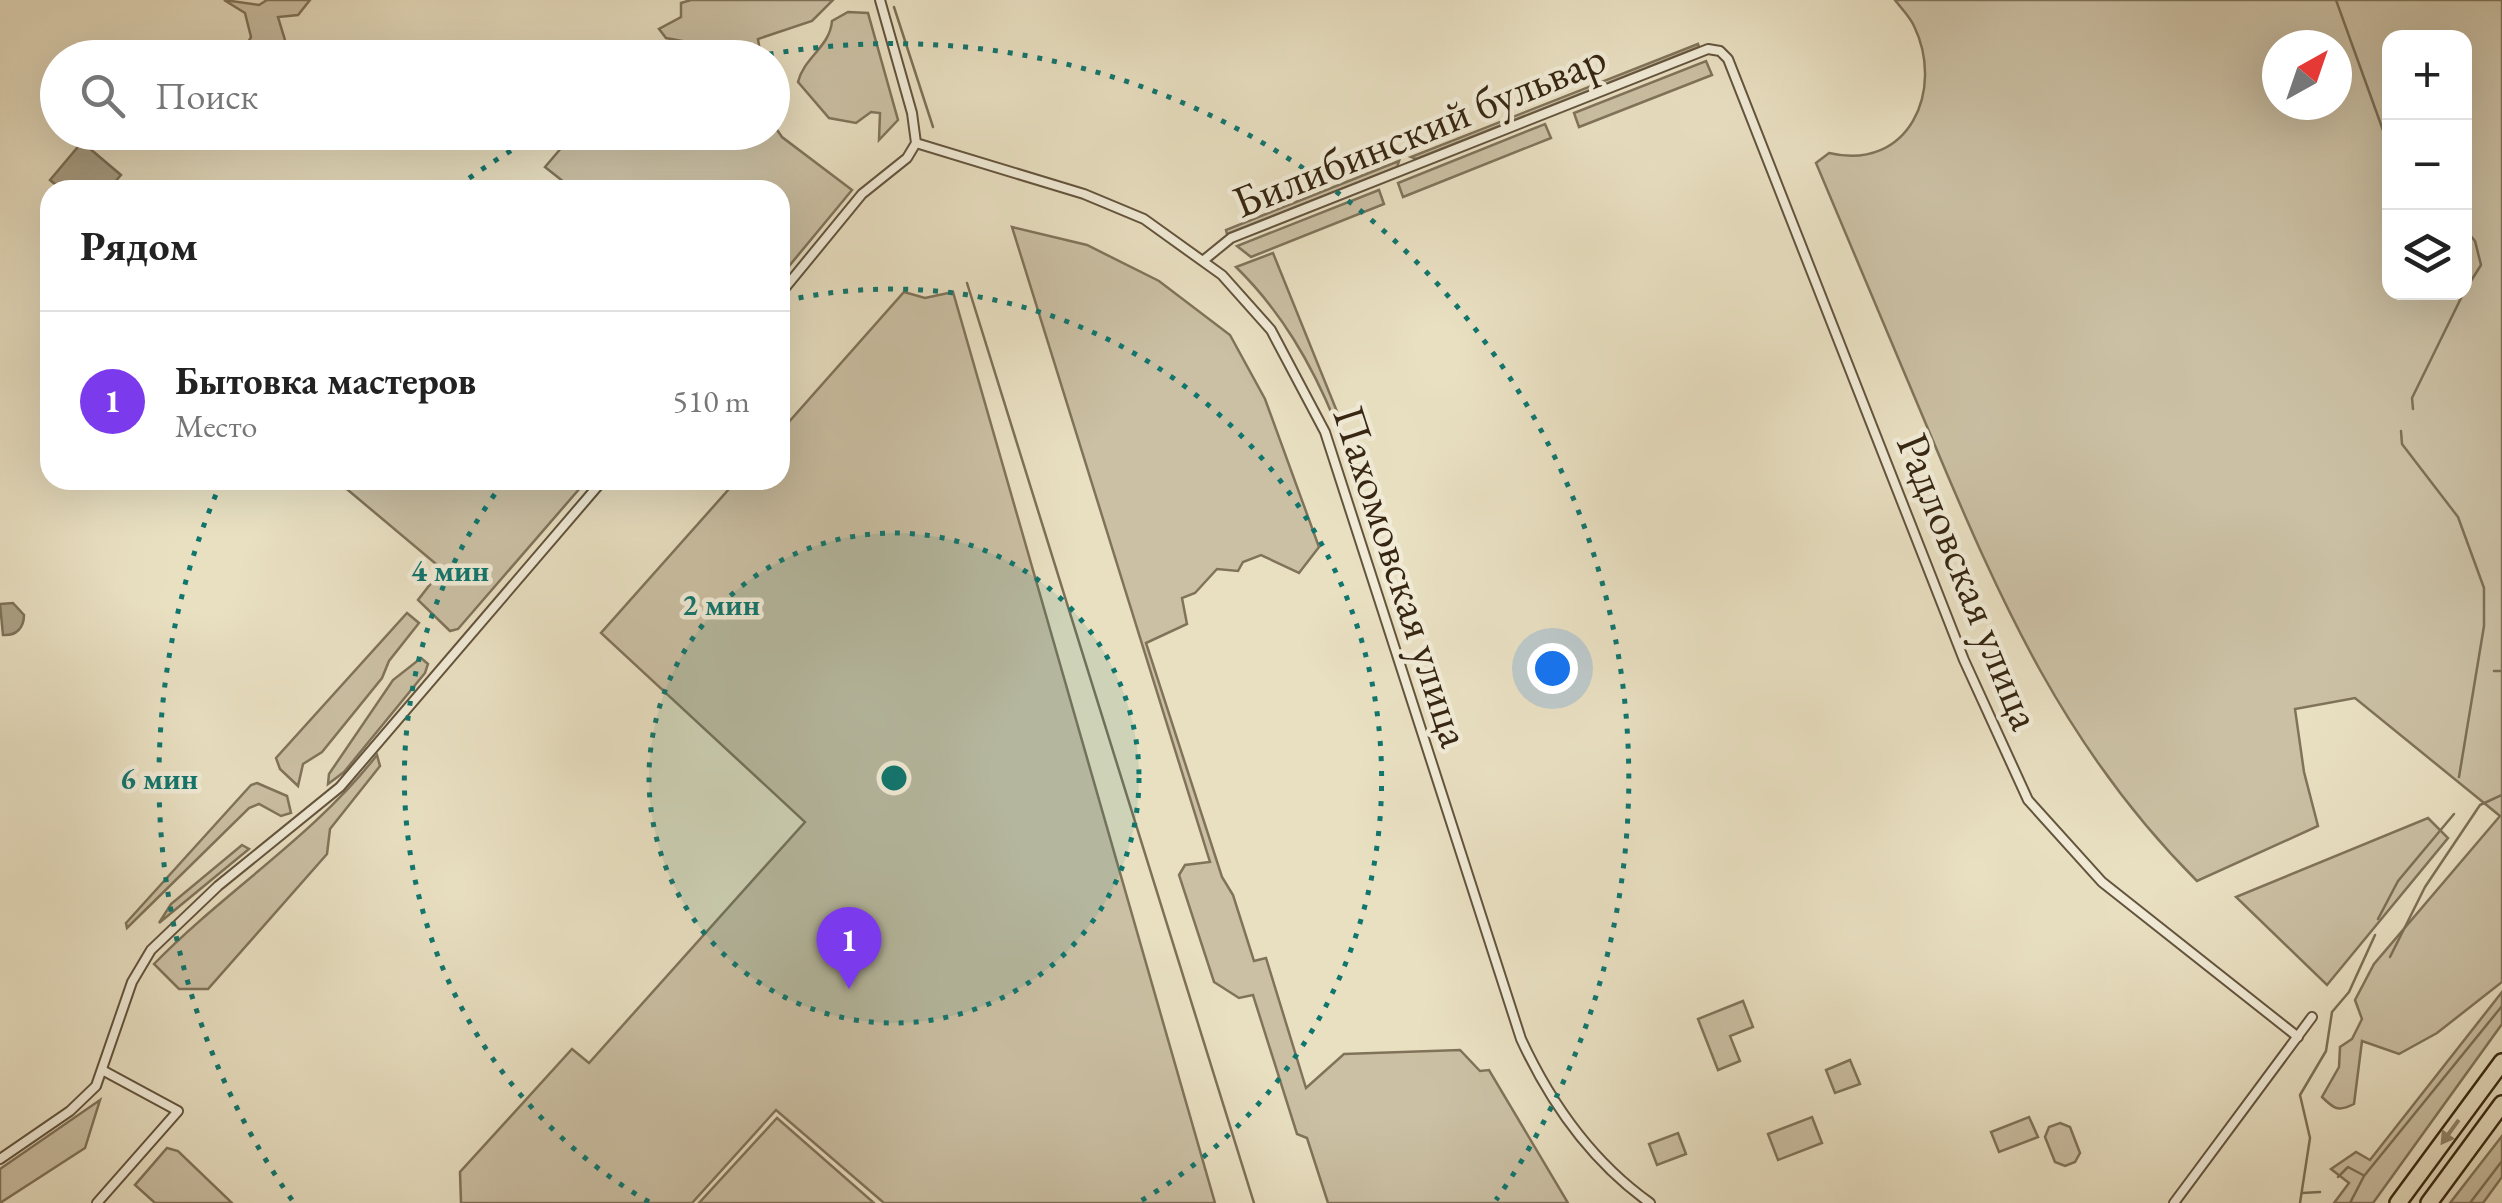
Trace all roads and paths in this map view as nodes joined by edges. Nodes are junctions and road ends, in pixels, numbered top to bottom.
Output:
1 (880, 0) edge
2 (1720, 51) joint
3 (916, 144) junction
4 (1204, 260) junction
5 (790, 282) edge
6 (594, 490) edge
7 (2312, 1018) dead end
8 (2298, 1037) junction
9 (2502, 1062) edge
10 (104, 1071) junction
11 (2502, 1104) edge
12 (0, 1159) edge
13 (97, 1203) edge
14 (1650, 1203) edge
15 (2174, 1203) edge
16 (2398, 1203) edge
17 (2429, 1203) edge

1 - 3 street
2 - 4 street, Билибинский бульвар
2 - 8 street, Радловская улица
3 - 4 street, Пахомовская улица
3 - 5 street
4 - 14 street, Пахомовская улица
6 - 10 street
7 - 8 street
8 - 15 street
9 -> 16 highway
10 - 12 street
10 - 13 street
11 - 17 highway

